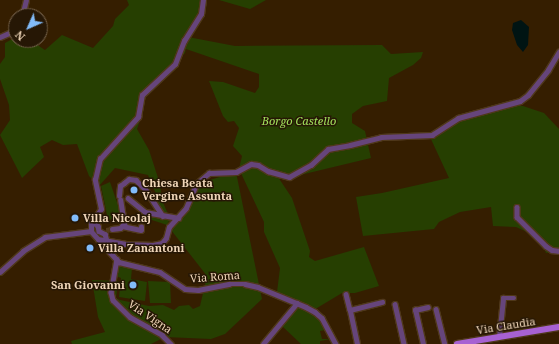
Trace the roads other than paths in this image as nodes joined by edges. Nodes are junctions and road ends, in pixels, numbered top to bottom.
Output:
1 (203, 0) edge
2 (559, 52) edge
3 (128, 198) dead end
4 (517, 207) dead end
5 (163, 216) junction
6 (178, 218) junction
7 (92, 221) junction
8 (122, 226) junction
9 (142, 228) dead end
10 (112, 229) tunnel mouth
11 (106, 230) tunnel mouth
12 (91, 231) junction
13 (99, 231) junction
14 (98, 239) junction
15 (107, 241) junction
16 (559, 251) edge
17 (117, 260) junction
18 (0, 272) edge
19 (346, 294) dead end
20 (514, 298) dead end
21 (382, 302) dead end
22 (297, 303) junction
23 (395, 304) dead end
24 (428, 306) dead end
25 (436, 309) dead end
26 (350, 310) junction
27 (559, 327) edge
28 (499, 337) junction
29 (266, 343) edge
30 (171, 344) edge
31 (336, 344) edge
32 (357, 344) edge
33 (404, 344) edge
34 (423, 344) edge
35 (445, 344) edge
36 (457, 344) edge

1 - 7 street
2 - 6 street
3 - 5 street
4 - 16 street
5 - 6 street
5 - 8 street
6 - 15 street
7 - 12 street
7 - 13 street
8 - 9 street
8 - 10 street
11 - 13 street
12 - 14 street, Via Roma
12 - 18 street
13 - 15 street
14 - 15 street
14 - 17 street, Via Roma
17 - 22 street, Via Roma
17 - 30 street, Via Vigna
19 - 26 street
20 - 28 street
21 - 26 street
22 - 29 street
22 - 31 street, Via Roma
23 - 33 street
24 - 34 street
25 - 35 street
26 - 32 street
27 - 28 main road, Via Claudia
28 - 36 main road, Via Claudia

